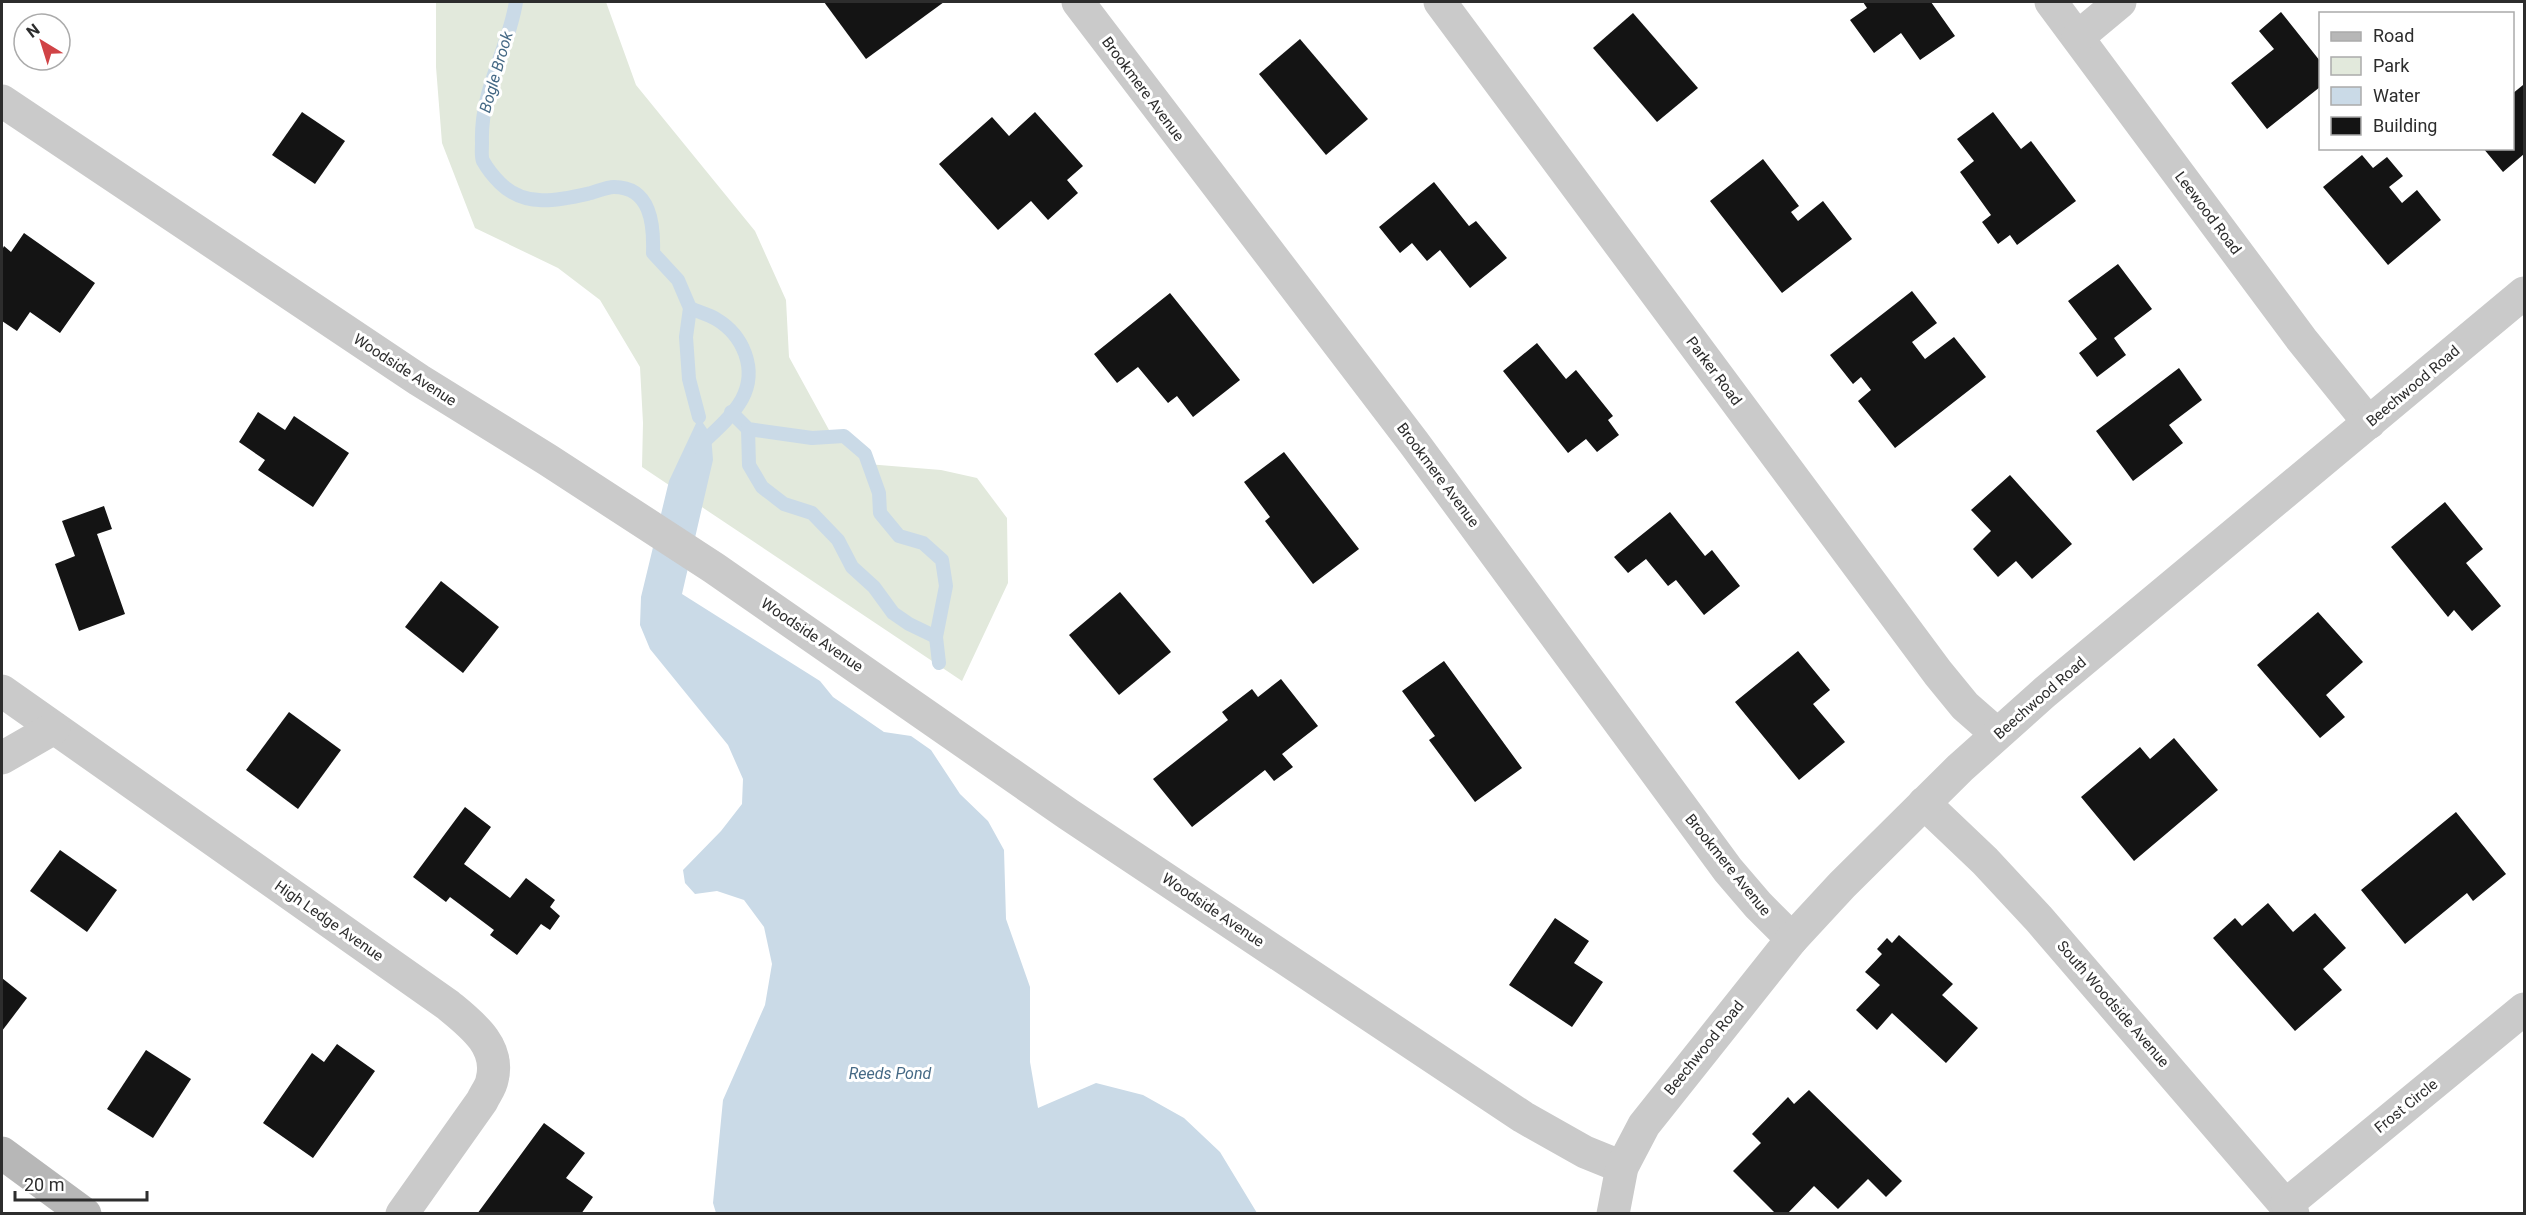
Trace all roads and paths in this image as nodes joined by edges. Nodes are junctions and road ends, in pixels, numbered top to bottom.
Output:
1 (1440, 2) edge
2 (2051, 2) edge
3 (2120, 2) edge
4 (1090, 4) edge
5 (2078, 37) junction
6 (2, 101) edge
7 (2524, 293) edge
8 (2369, 423) junction
9 (2, 691) edge
10 (54, 728) junction
11 (1997, 734) junction
12 (2, 758) edge
13 (1924, 803) junction
14 (1792, 939) junction
15 (2524, 1009) edge
16 (2, 1153) edge
17 (1622, 1167) junction
18 (2290, 1209) edge
19 (85, 1214) edge
20 (402, 1214) edge
21 (1612, 1214) edge

1 - 11 street, Parker Road
2 - 5 street, Leewood Road
3 - 5 street
4 - 14 street, Brookmere Avenue
5 - 8 street, Leewood Road
6 - 17 street, Woodside Avenue
7 - 8 street, Beechwood Road
8 - 11 street, Beechwood Road
9 - 10 street, High Ledge Avenue
10 - 12 street
10 - 20 street, High Ledge Avenue
11 - 13 street, Beechwood Road
13 - 14 street, Beechwood Road
13 - 18 street, South Woodside Avenue
14 - 17 street, Beechwood Road
15 - 18 street, Frost Circle
16 - 19 street
17 - 21 street, Beechwood Road

